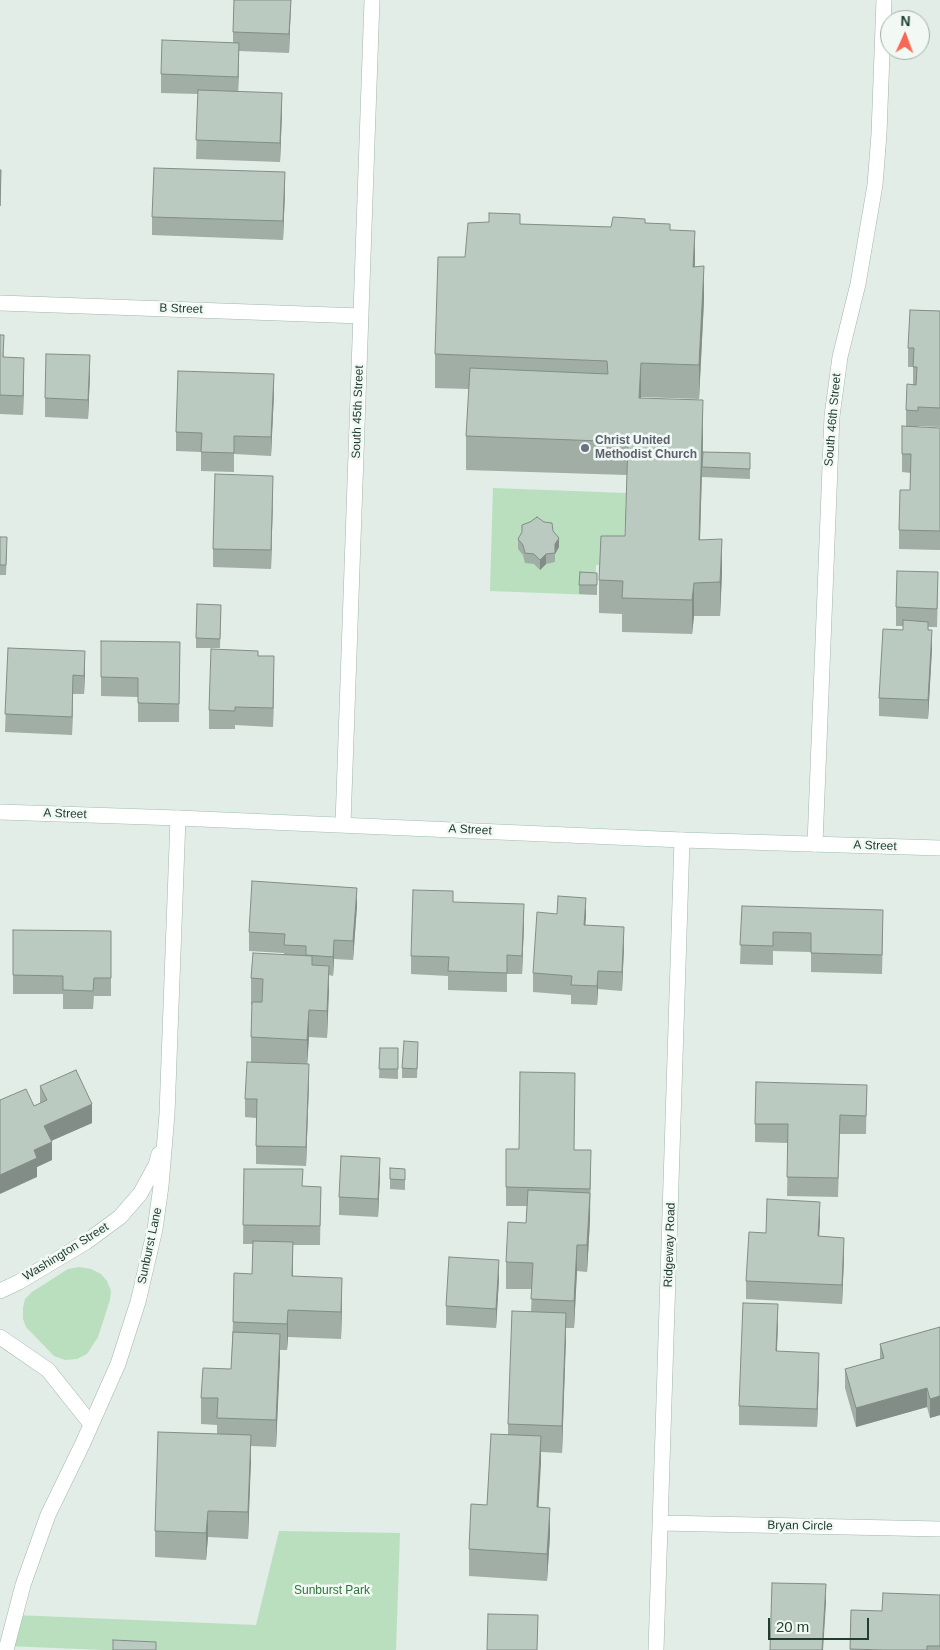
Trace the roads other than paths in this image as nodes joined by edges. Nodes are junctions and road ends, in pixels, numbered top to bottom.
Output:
1 (372, 0) edge
2 (884, 0) edge
3 (0, 303) edge
4 (361, 316) junction
5 (0, 812) edge
6 (178, 818) junction
7 (343, 824) junction
8 (682, 840) junction
9 (815, 844) junction
10 (940, 848) edge
11 (166, 1128) junction
12 (0, 1291) edge
13 (0, 1337) edge
14 (91, 1424) junction
15 (661, 1523) junction
16 (940, 1529) edge
17 (6, 1650) edge
18 (656, 1650) edge

1 - 4 street, South 45th Street
2 - 9 street, South 46th Street
3 - 4 street, B Street
4 - 7 street, South 45th Street
5 - 6 street, A Street
6 - 7 street, A Street
6 - 11 street, Sunburst Lane
7 - 8 street, A Street
8 - 9 street, A Street
8 - 15 street, Ridgeway Road
9 - 10 street, A Street
11 - 12 street, Washington Street
11 - 14 street, Sunburst Lane
13 - 14 street
14 - 17 street, Sunburst Lane
15 - 16 street, Bryan Circle
15 - 18 street, Ridgeway Road

